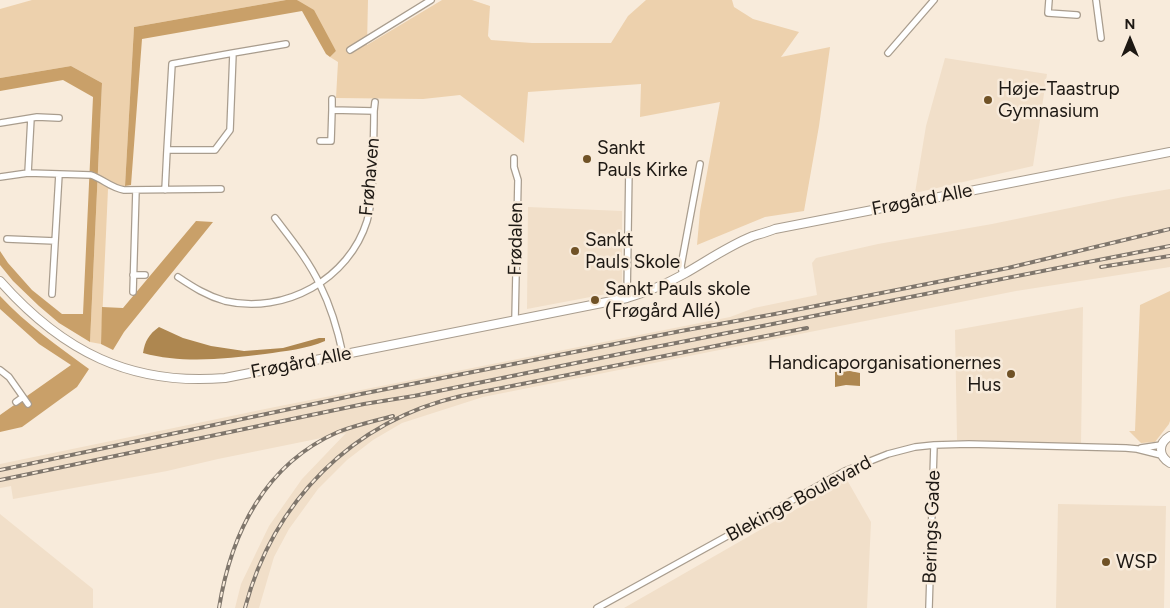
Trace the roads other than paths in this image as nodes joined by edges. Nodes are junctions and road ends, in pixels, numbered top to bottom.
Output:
1 (431, 0) edge
2 (934, 0) edge
3 (1049, 0) edge
4 (1096, 0) edge
5 (1077, 15) dead end
6 (1101, 38) dead end
7 (286, 44) dead end
8 (350, 50) dead end
9 (233, 53) junction
10 (888, 53) dead end
11 (332, 99) dead end
12 (374, 102) dead end
13 (332, 110) junction
14 (374, 111) junction
15 (31, 118) junction
16 (59, 118) dead end
17 (0, 123) edge
18 (320, 141) dead end
19 (167, 150) junction
20 (1170, 152) edge
21 (514, 158) dead end
22 (700, 164) dead end
23 (629, 167) dead end
24 (28, 172) junction
25 (59, 174) junction
26 (0, 177) edge
27 (221, 189) dead end
28 (136, 190) junction
29 (165, 190) junction
30 (275, 218) dead end
31 (7, 239) dead end
32 (55, 241) junction
33 (133, 275) junction
34 (145, 275) dead end
35 (684, 275) junction
36 (178, 277) dead end
37 (0, 282) edge
38 (320, 284) junction
39 (133, 292) dead end
40 (52, 294) dead end
41 (627, 298) junction
42 (515, 320) junction
43 (343, 355) junction
44 (0, 370) edge
45 (23, 397) junction
46 (16, 402) dead end
47 (28, 404) dead end
48 (1170, 436) edge
49 (934, 445) junction
50 (1161, 445) junction
51 (1137, 449) junction
52 (1162, 455) junction
53 (1170, 463) edge
54 (597, 608) edge
55 (930, 608) edge

1 - 8 street
2 - 10 street
3 - 5 street
4 - 6 street
7 - 9 street
9 - 19 street
9 - 19 street
11 - 13 street
12 - 14 street, Frøhaven
13 - 14 street, Frøhaven
13 - 18 street
14 - 38 street, Frøhaven
15 - 16 street
15 - 17 street
15 - 24 street
19 - 29 street
20 - 35 street, Frøgård Alle
21 - 42 street, Frødalen
22 - 35 street
23 - 41 street
24 - 25 street
24 - 26 street
25 - 28 street
25 - 32 street
27 - 29 street
28 - 29 street
28 - 33 street
30 - 38 street
31 - 32 street
32 - 40 street
33 - 34 street
33 - 39 street
35 - 41 street, Frøgård Alle
36 - 38 street, Frøhaven
37 - 43 street, Frøgård Alle
38 - 43 street
41 - 42 street, Frøgård Alle
42 - 43 street, Frøgård Alle
44 - 45 street
45 - 46 street
45 - 47 street
48 - 50 street
49 - 51 street, Blekinge Boulevard
49 - 54 street, Blekinge Boulevard
49 - 55 street, Berings Gade
50 - 51 street, Blekinge Boulevard
50 - 52 street
51 - 52 street, Blekinge Boulevard
52 - 53 street

